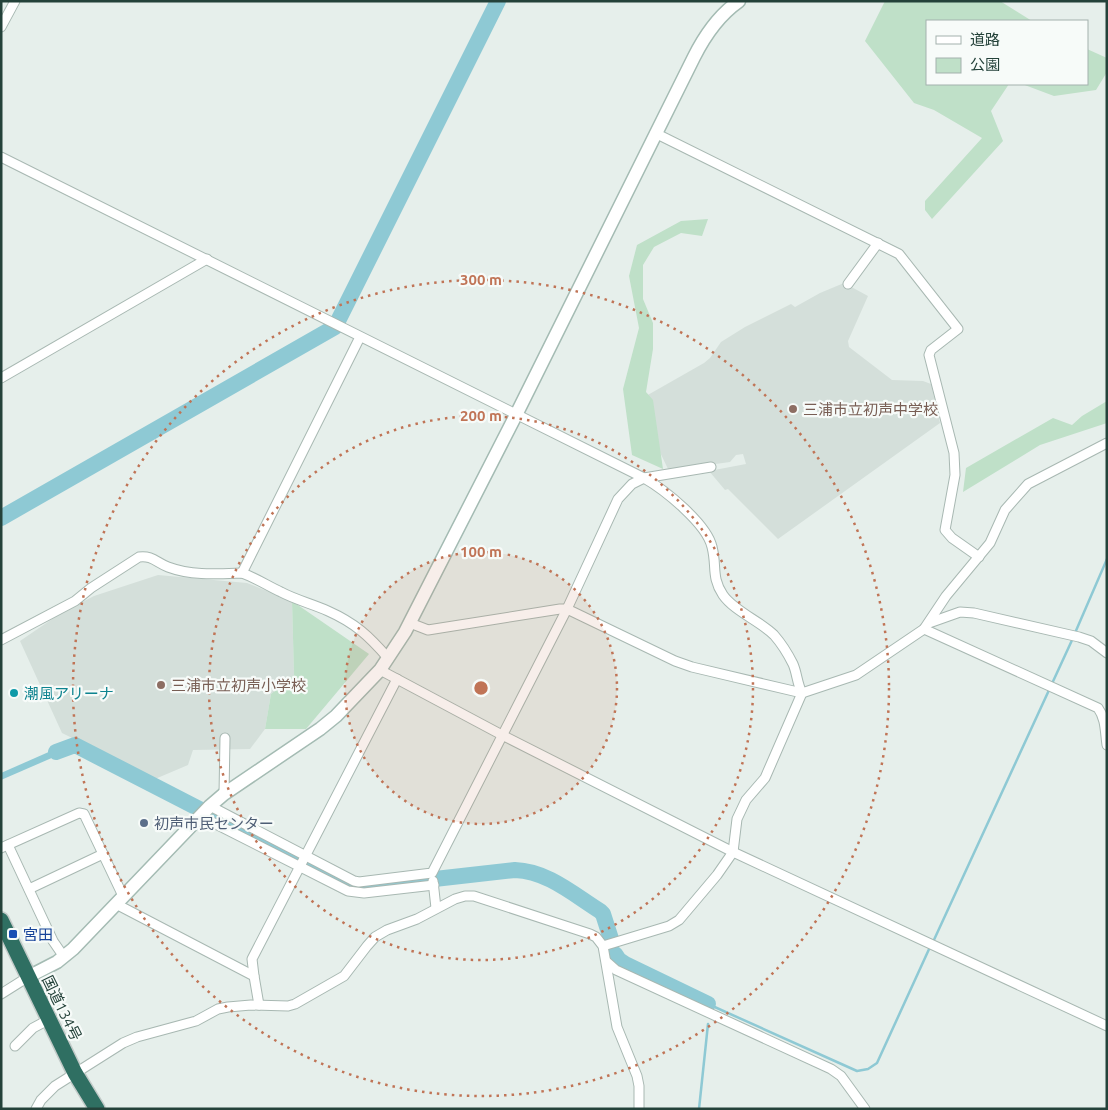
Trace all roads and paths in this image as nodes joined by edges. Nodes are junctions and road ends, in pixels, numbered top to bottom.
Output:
1 (15, 1) edge
2 (739, 1) edge
3 (1, 27) edge
4 (655, 133) junction
5 (1, 157) edge
6 (878, 243) junction
7 (207, 259) junction
8 (848, 284) dead end
9 (360, 337) junction
10 (1, 378) edge
11 (516, 413) junction
12 (1107, 443) edge
13 (711, 467) dead end
14 (644, 478) junction
15 (979, 557) junction
16 (242, 574) junction
17 (567, 609) junction
18 (410, 623) junction
19 (927, 626) junction
20 (1, 640) edge
21 (1107, 653) edge
22 (388, 658) junction
23 (380, 670) junction
24 (397, 679) junction
25 (802, 693) junction
26 (502, 735) junction
27 (225, 738) dead end
28 (1107, 745) edge
29 (224, 794) junction
30 (205, 811) junction
31 (4, 846) edge
32 (733, 852) junction
33 (103, 854) junction
34 (303, 861) junction
35 (433, 879) junction
36 (28, 889) junction
37 (119, 899) junction
38 (436, 908) junction
39 (1, 920) edge
40 (603, 946) junction
41 (64, 958) junction
42 (607, 962) junction
43 (254, 976) junction
44 (28, 977) junction
45 (1, 994) edge
46 (259, 1005) junction
47 (48, 1020) junction
48 (1107, 1026) edge
49 (16, 1046) dead end
50 (75, 1073) junction
51 (861, 1108) edge
52 (36, 1109) edge
53 (97, 1109) edge
54 (639, 1109) edge

1 - 3 street
2 - 4 street
4 - 6 street
4 - 11 street
5 - 7 street
6 - 8 street
6 - 15 street
7 - 9 street
7 - 10 street
9 - 11 street
9 - 16 street
11 - 14 street
11 - 18 street
12 - 15 street
13 - 14 street
14 - 17 street
14 - 25 street
15 - 19 street
16 - 20 street
16 - 22 street
17 - 18 street
17 - 25 street
17 - 26 street
18 - 22 street
19 - 21 street
19 - 25 street
19 - 28 street
22 - 23 street
23 - 24 street
23 - 29 street
24 - 26 street
24 - 34 street
25 - 32 street
26 - 32 street
26 - 35 street
27 - 29 street
29 - 30 street
30 - 34 street
30 - 34 street
30 - 37 street
31 - 33 street
31 - 36 street
32 - 40 street
32 - 48 street
33 - 36 street
33 - 37 street
34 - 35 street
34 - 43 street
35 - 38 street
36 - 41 street
37 - 41 street
37 - 43 street
38 - 40 street
38 - 46 street
39 - 44 highway, 国道134号
40 - 42 street
41 - 44 street
42 - 51 street
42 - 54 street
43 - 46 street
44 - 45 street
44 - 47 highway, 国道134号
46 - 50 street
47 - 49 street
47 - 50 highway, 国道134号
50 - 52 street
50 - 53 highway, 国道134号

